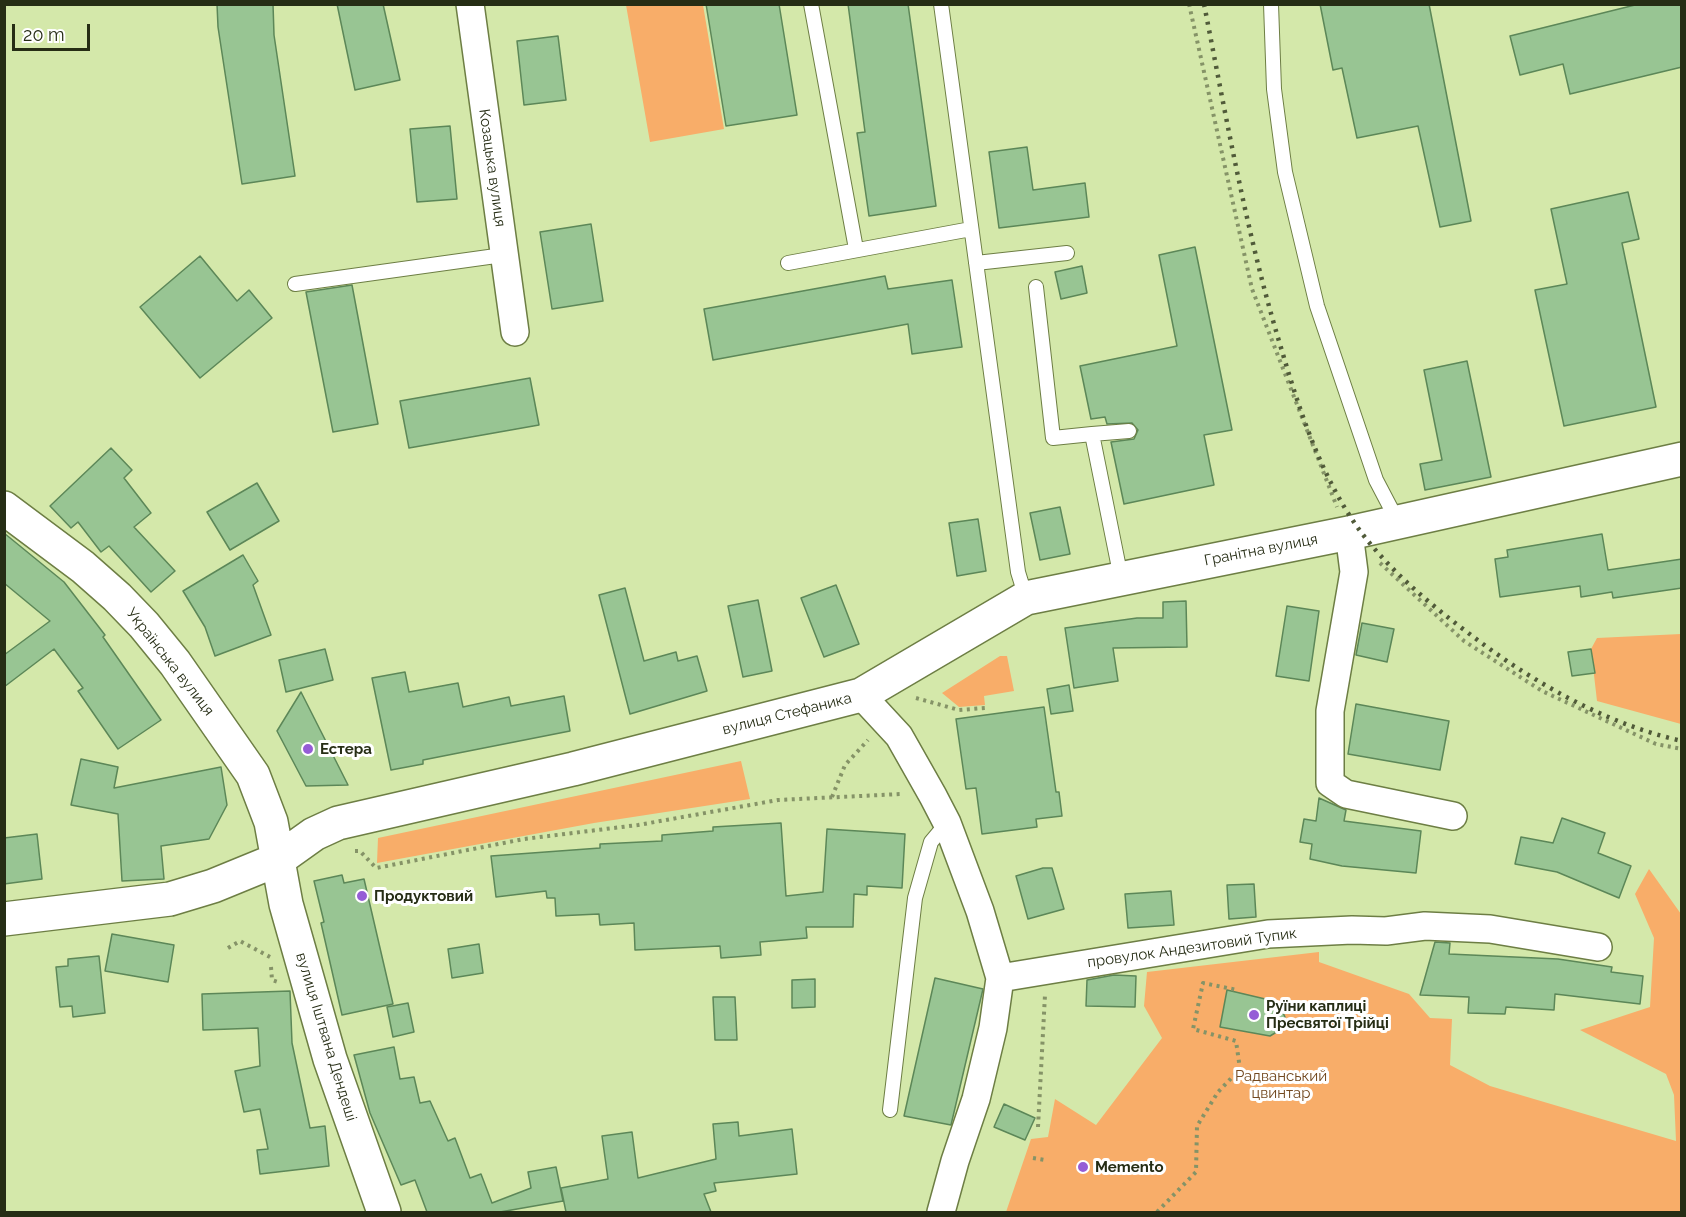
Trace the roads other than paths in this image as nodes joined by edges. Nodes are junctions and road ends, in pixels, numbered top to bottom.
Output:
1 (470, 4) edge
2 (811, 4) edge
3 (941, 4) edge
4 (1271, 4) edge
5 (971, 229) junction
6 (856, 249) junction
7 (1067, 253) dead end
8 (503, 255) junction
9 (788, 263) dead end
10 (976, 263) junction
11 (295, 284) dead end
12 (1036, 287) dead end
13 (514, 332) dead end
14 (1129, 431) dead end
15 (1092, 434) junction
16 (1682, 459) edge
17 (4, 508) edge
18 (1344, 522) junction
19 (1398, 522) junction
20 (1121, 578) junction
21 (1026, 598) junction
22 (861, 695) junction
23 (1454, 816) dead end
24 (946, 823) junction
25 (279, 858) junction
26 (4, 919) edge
27 (1598, 947) dead end
28 (1000, 978) junction
29 (891, 1110) dead end
30 (384, 1212) edge
31 (941, 1212) edge

1 - 8 street, Козацька вулиця
2 - 6 lane
3 - 5 lane
4 - 19 lane
5 - 6 lane
5 - 10 lane
6 - 9 lane
7 - 10 lane
8 - 11 lane
8 - 13 street, Козацька вулиця
10 - 21 lane
12 - 15 lane
14 - 15 lane
15 - 20 lane
16 - 19 street, Гранітна вулиця
17 - 25 street, Українська вулиця
18 - 19 street, Гранітна вулиця
18 - 20 street, Гранітна вулиця
18 - 23 street
20 - 21 street, Гранітна вулиця
21 - 22 street, Гранітна вулиця
22 - 24 street, вулиця Стефаника
22 - 25 street, вулиця Стефаника
24 - 28 street, вулиця Стефаника
24 - 29 lane
25 - 26 street, вулиця Стефаника
25 - 30 street, вулиця Іштвана Дендеші
27 - 28 street, провулок Андезитовий Тупик
28 - 31 street, вулиця Стефаника

